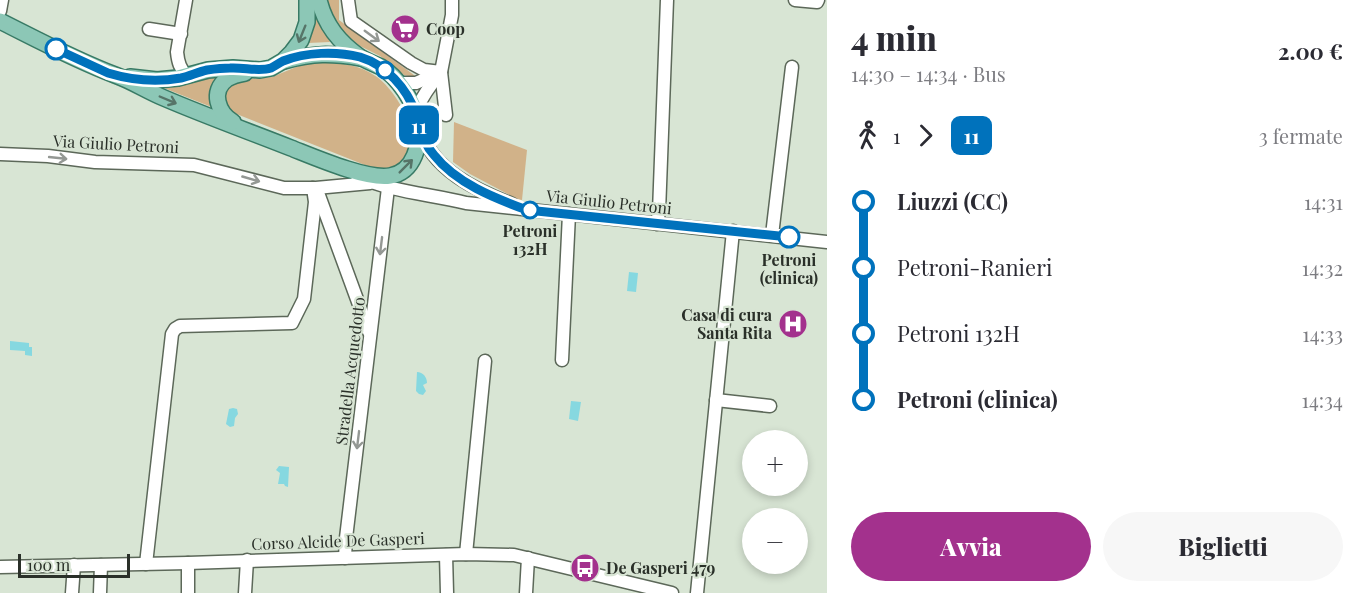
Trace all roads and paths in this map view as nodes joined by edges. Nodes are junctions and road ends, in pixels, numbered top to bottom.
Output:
1 (2, 0) edge
2 (186, 0) edge
3 (307, 0) edge
4 (319, 0) edge
5 (348, 0) edge
6 (452, 0) edge
7 (667, 0) edge
8 (795, 0) edge
9 (818, 0) edge
10 (0, 10) edge
11 (0, 21) edge
12 (149, 29) dead end
13 (181, 34) junction
14 (361, 58) junction
15 (178, 60) junction
16 (283, 61) junction
17 (792, 67) dead end
18 (260, 70) junction
19 (441, 72) junction
20 (115, 75) junction
21 (188, 76) junction
22 (167, 79) junction
23 (399, 83) junction
24 (446, 115) dead end
25 (417, 117) junction
26 (244, 130) junction
27 (0, 154) edge
28 (333, 164) junction
29 (462, 180) junction
30 (372, 183) junction
31 (315, 188) junction
32 (388, 188) junction
33 (444, 197) junction
34 (527, 210) junction
35 (569, 214) junction
36 (657, 224) junction
37 (733, 231) junction
38 (772, 235) junction
39 (827, 242) edge
40 (371, 336) junction
41 (562, 360) dead end
42 (485, 362) dead end
43 (716, 400) junction
44 (770, 406) dead end
45 (466, 554) junction
46 (446, 555) junction
47 (345, 558) junction
48 (528, 558) junction
49 (247, 560) junction
50 (188, 563) junction
51 (146, 564) junction
52 (74, 565) junction
53 (101, 565) junction
54 (0, 567) edge
55 (658, 591) edge
56 (72, 593) edge
57 (100, 593) edge
58 (188, 593) edge
59 (246, 593) edge
60 (447, 593) edge
61 (526, 593) edge
62 (672, 593) edge
63 (697, 593) edge

1 - 10 street
2 - 13 street
3 -> 16 main road
4 - 14 main road
5 -> 19 street
6 - 19 street
7 - 36 street
8 - 9 street
11 - 20 main road
12 - 13 street
13 - 15 street
14 - 16 main road
14 - 23 main road
15 - 21 street
15 - 22 street
16 - 18 main road
17 - 38 street
18 - 21 main road
18 - 26 main road
19 - 23 street
19 - 24 street
19 - 25 street
20 - 22 main road
20 -> 26 main road
21 - 22 main road
23 - 25 main road
28 -> 25 main road
25 - 29 street
26 - 28 main road
27 -> 31 street, Via Giulio Petroni
28 - 30 street
29 - 33 street
29 - 34 street
30 - 31 street, Via Giulio Petroni
30 - 32 street, Via Giulio Petroni
31 - 40 street
31 - 51 street
32 - 33 street, Via Giulio Petroni
32 -> 40 street, Stradella Acquedotto
33 - 34 street, Via Giulio Petroni
34 - 35 street, Via Giulio Petroni
35 - 36 street, Via Giulio Petroni
35 - 41 street
36 - 37 street, Via Giulio Petroni
37 - 38 street, Via Giulio Petroni
37 - 43 street
38 - 39 street, Via Giulio Petroni
40 -> 47 street, Stradella Acquedotto
42 - 45 street
43 - 44 street
43 - 63 street
45 - 46 street, Corso Alcide De Gasperi
45 - 48 street, Corso Alcide De Gasperi
46 - 47 street, Corso Alcide De Gasperi
46 - 60 street
47 - 49 street, Corso Alcide De Gasperi
48 - 55 street, Corso Alcide De Gasperi
48 - 61 street
49 - 50 street, Corso Alcide De Gasperi
49 - 59 street
50 - 51 street, Corso Alcide De Gasperi
50 - 58 street
51 - 53 street, Corso Alcide De Gasperi
52 - 53 street, Corso Alcide De Gasperi
52 - 54 street, Corso Alcide De Gasperi
52 - 56 street
53 - 57 street
55 - 62 street, Corso Alcide De Gasperi

